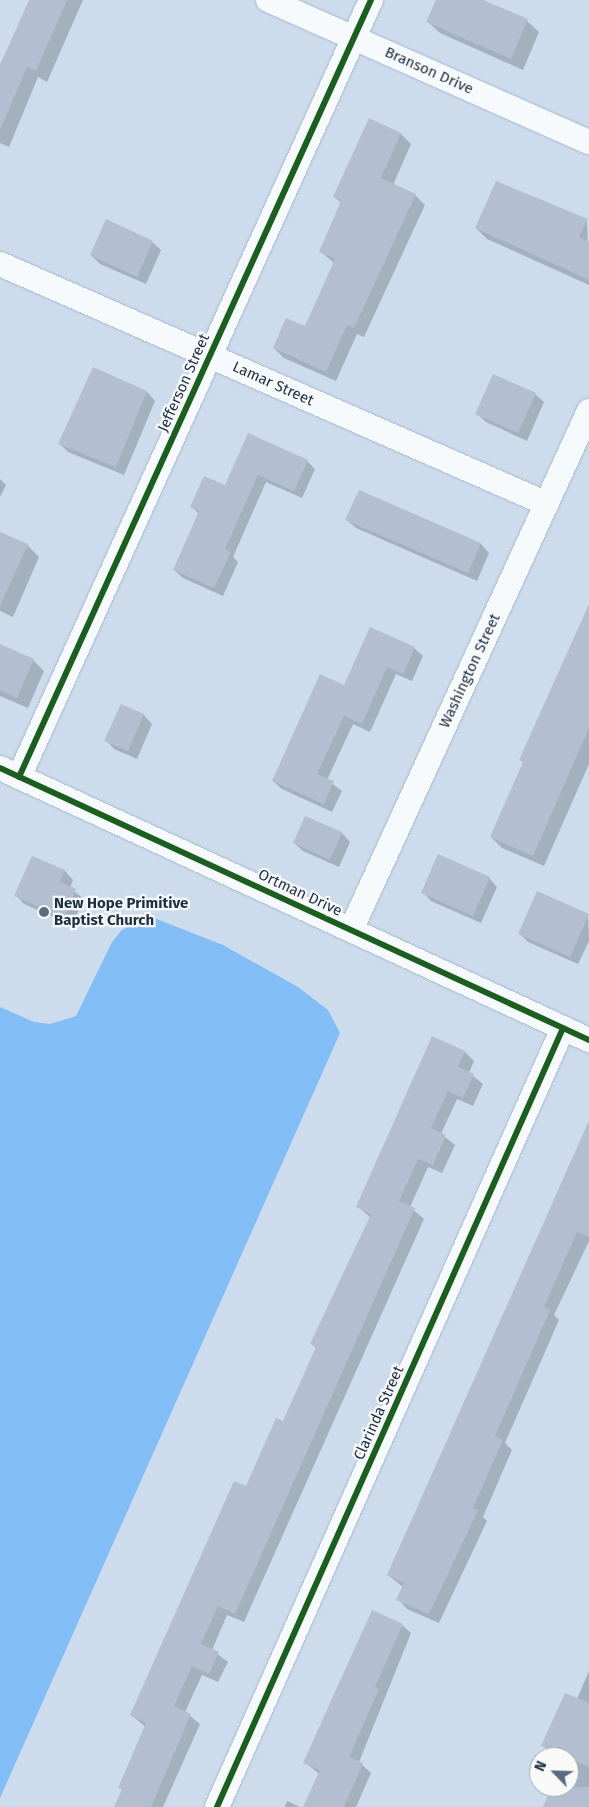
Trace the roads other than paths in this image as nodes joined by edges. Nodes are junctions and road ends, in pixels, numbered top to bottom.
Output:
1 (268, 0) edge
2 (371, 0) edge
3 (354, 38) junction
4 (589, 142) edge
5 (0, 264) edge
6 (210, 356) junction
7 (589, 411) edge
8 (547, 504) junction
9 (10, 772) edge
10 (351, 930) junction
11 (563, 1028) junction
12 (589, 1040) edge
13 (217, 1807) edge

1 - 3 street, Branson Drive
2 - 3 street, Jefferson Street
3 - 4 street, Branson Drive
3 - 6 street, Jefferson Street
5 - 6 street, Lamar Street
6 - 8 street, Lamar Street
6 - 9 street, Jefferson Street
7 - 8 street, Washington Street
8 - 10 street, Washington Street
9 - 10 street, Ortman Drive
10 - 11 street, Ortman Drive
11 - 12 street, Ortman Drive
11 - 13 street, Clarinda Street

